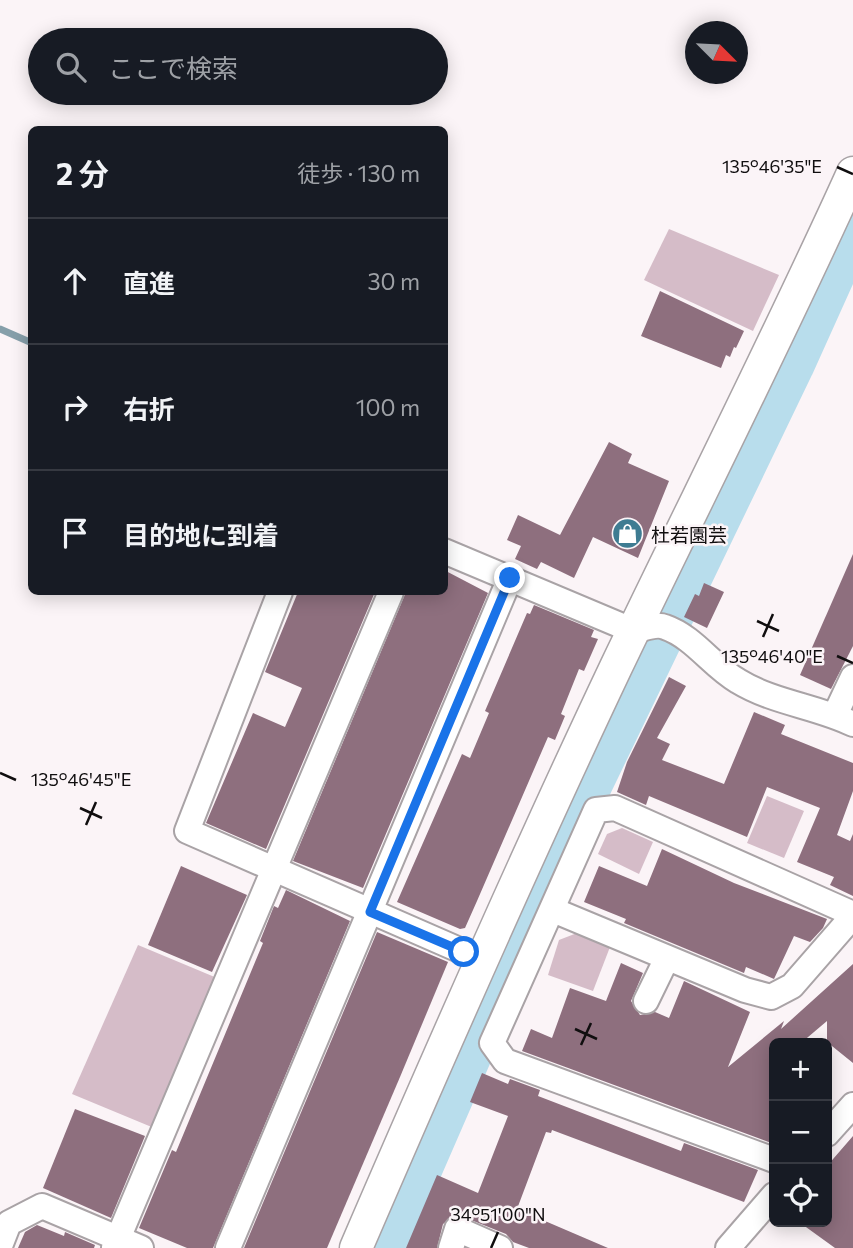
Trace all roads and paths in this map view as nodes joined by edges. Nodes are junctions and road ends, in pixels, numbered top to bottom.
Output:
1 (853, 173) edge
2 (448, 553) edge
3 (510, 578) junction
4 (279, 595) edge
5 (390, 595) edge
6 (658, 630) junction
7 (853, 677) edge
8 (844, 720) edge
9 (276, 869) junction
10 (553, 911) junction
11 (370, 912) junction
12 (853, 915) edge
13 (667, 958) junction
14 (480, 959) junction
15 (646, 1001) dead end
16 (850, 1112) edge
17 (832, 1130) edge
18 (769, 1158) edge
19 (769, 1201) edge
20 (124, 1245) edge
21 (0, 1246) edge
22 (228, 1248) edge
23 (356, 1248) edge
24 (451, 1248) edge
25 (500, 1248) edge
26 (728, 1248) edge

1 - 6 street
2 - 3 street
3 - 6 street
3 - 11 street
4 - 9 street
5 - 9 street
6 - 8 street
6 - 14 street
7 - 8 street
9 - 11 street
9 - 20 street
10 - 12 street
10 - 13 street
10 - 18 street
11 - 14 street
11 - 22 street
12 - 13 street
13 - 15 street
14 - 23 street
16 - 17 street
19 - 26 street
20 - 21 street
24 - 25 street

